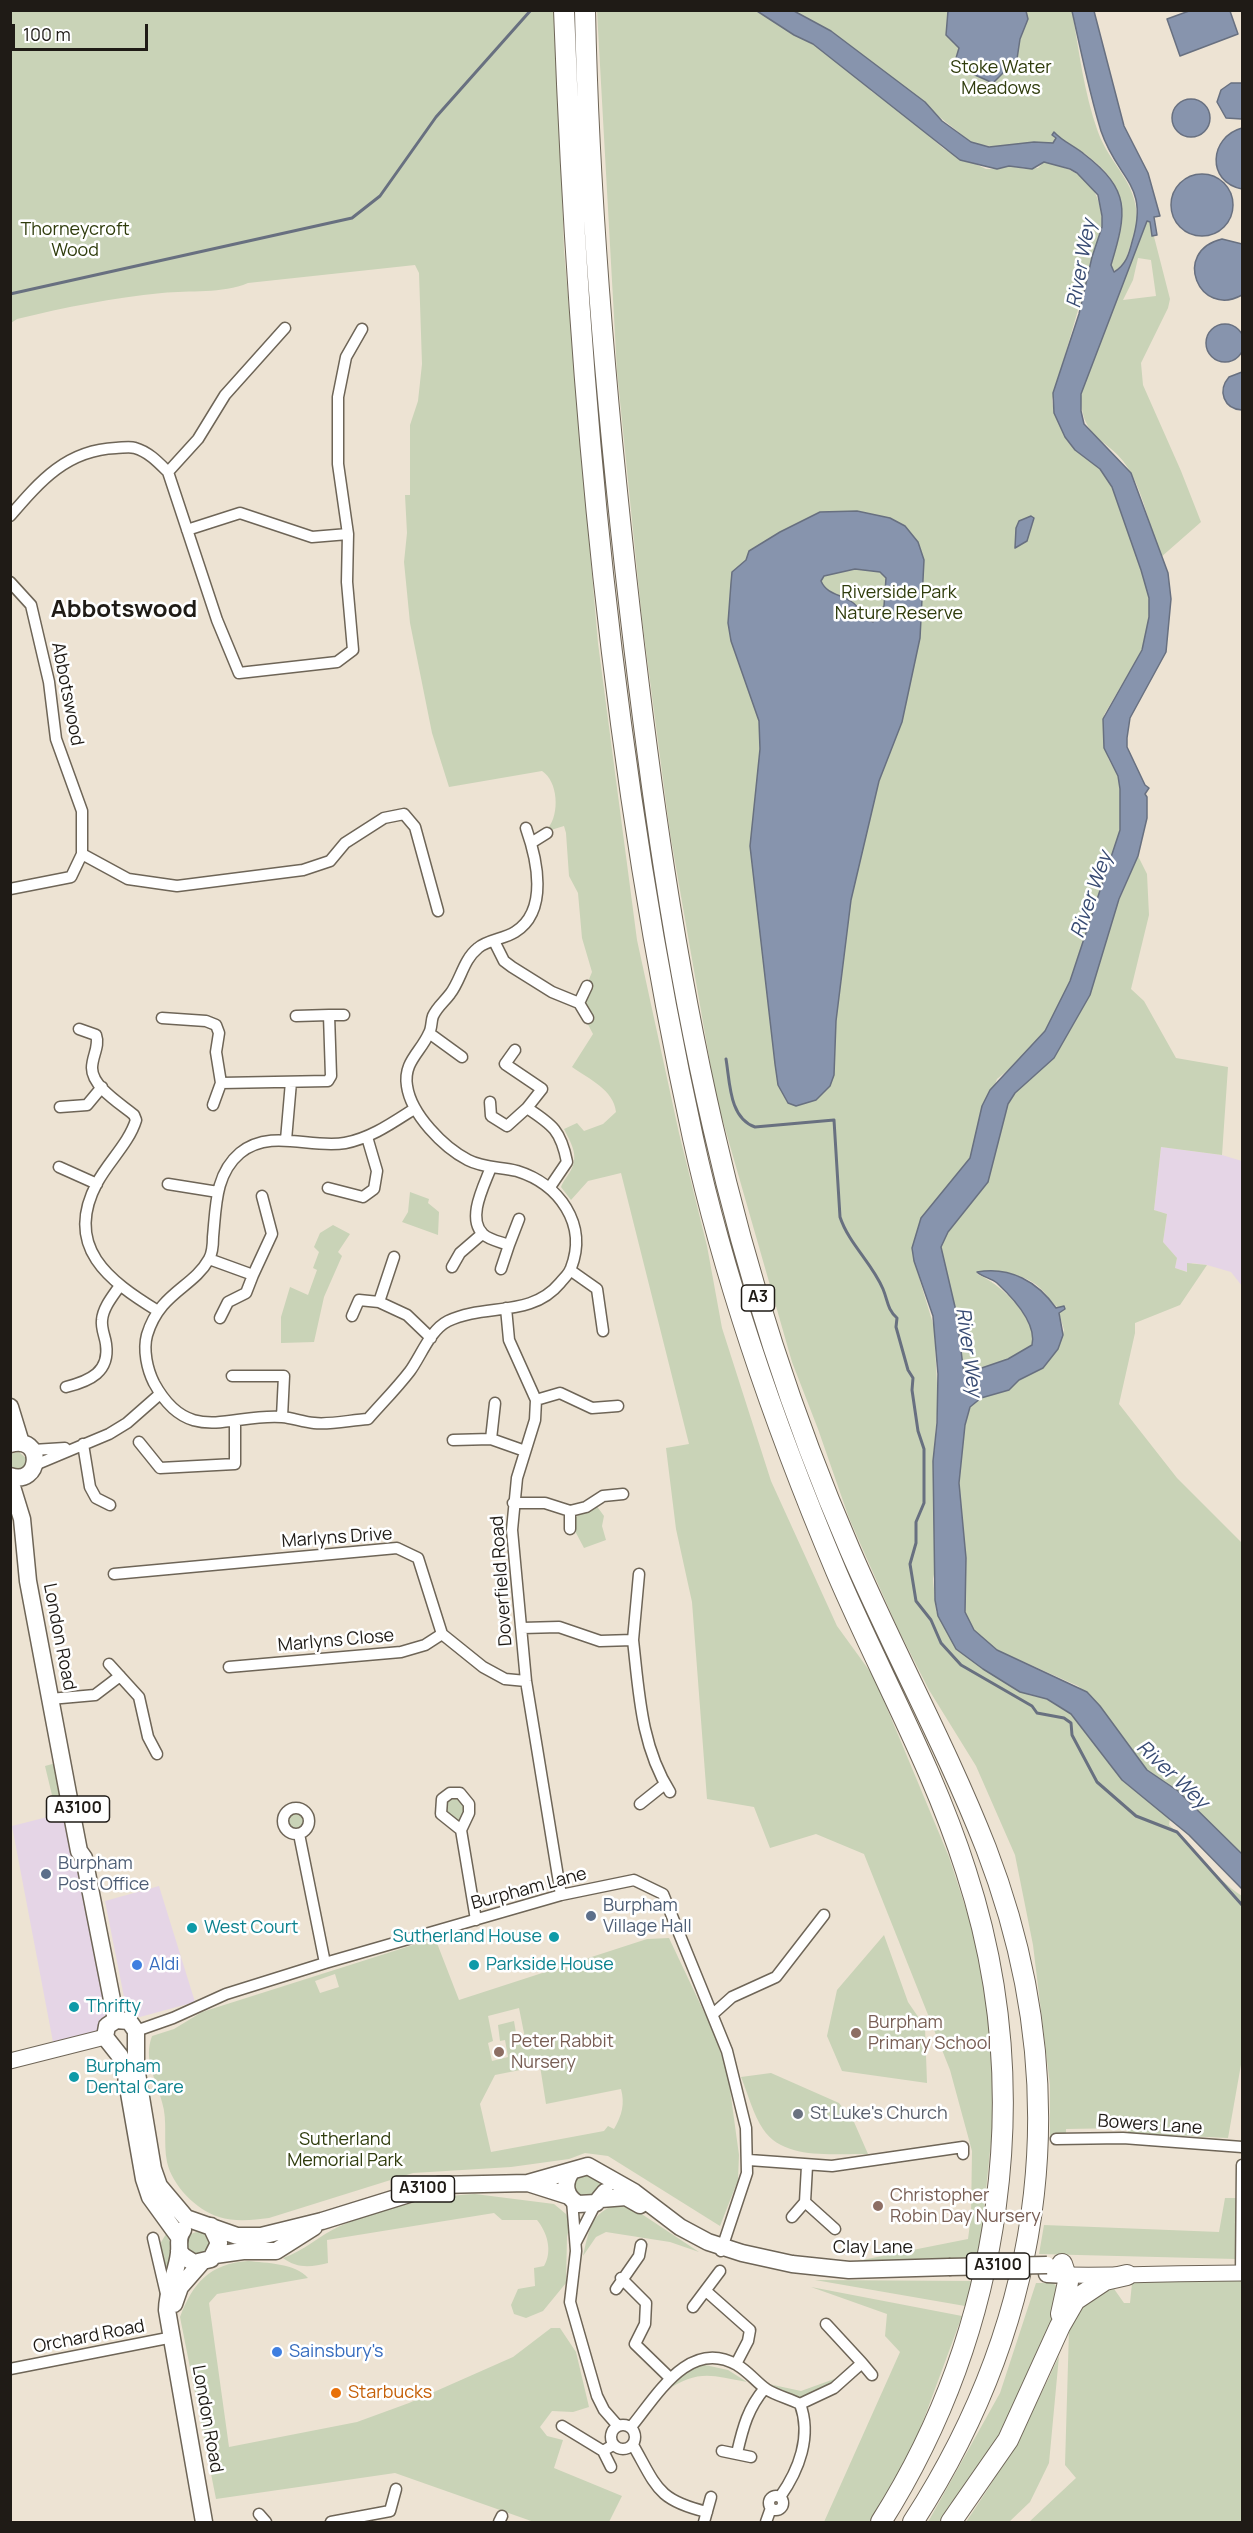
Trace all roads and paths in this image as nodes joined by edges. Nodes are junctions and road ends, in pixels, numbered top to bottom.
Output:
1 (564, 10) edge
2 (585, 10) edge
3 (285, 328) dead end
4 (362, 329) dead end
5 (168, 472) junction
6 (10, 516) edge
7 (187, 530) junction
8 (348, 534) junction
9 (10, 582) edge
10 (526, 828) dead end
11 (547, 833) dead end
12 (531, 843) junction
13 (82, 854) junction
14 (10, 889) edge
15 (438, 910) dead end
16 (494, 941) junction
17 (587, 986) dead end
18 (579, 1004) junction
19 (329, 1015) junction
20 (344, 1015) dead end
21 (296, 1016) dead end
22 (162, 1018) dead end
23 (588, 1018) dead end
24 (79, 1029) dead end
25 (429, 1033) junction
26 (515, 1050) dead end
27 (462, 1058) dead end
28 (291, 1082) junction
29 (221, 1083) junction
30 (102, 1087) junction
31 (490, 1102) dead end
32 (213, 1105) dead end
33 (60, 1107) dead end
34 (527, 1108) junction
35 (414, 1109) junction
36 (367, 1137) junction
37 (286, 1140) junction
38 (59, 1167) dead end
39 (491, 1167) junction
40 (97, 1184) junction
41 (168, 1184) dead end
42 (550, 1187) junction
43 (328, 1188) dead end
44 (218, 1192) junction
45 (262, 1196) dead end
46 (519, 1219) dead end
47 (482, 1234) junction
48 (509, 1245) junction
49 (394, 1257) dead end
50 (209, 1259) junction
51 (452, 1267) dead end
52 (501, 1269) dead end
53 (570, 1270) junction
54 (253, 1275) junction
55 (119, 1287) junction
56 (379, 1302) junction
57 (506, 1308) junction
58 (158, 1311) junction
59 (351, 1316) dead end
60 (220, 1318) dead end
61 (603, 1331) dead end
62 (431, 1338) junction
63 (232, 1376) dead end
64 (66, 1387) dead end
65 (160, 1394) junction
66 (536, 1400) junction
67 (495, 1403) dead end
68 (618, 1406) dead end
69 (10, 1407) edge
70 (282, 1417) junction
71 (235, 1422) junction
72 (453, 1440) dead end
73 (491, 1440) junction
74 (139, 1442) dead end
75 (83, 1444) junction
76 (525, 1451) junction
77 (26, 1455) edge
78 (10, 1478) edge
79 (623, 1494) dead end
80 (513, 1503) junction
81 (110, 1505) dead end
82 (570, 1511) junction
83 (22, 1520) junction
84 (570, 1529) dead end
85 (114, 1574) dead end
86 (639, 1574) dead end
87 (522, 1628) junction
88 (442, 1634) junction
89 (633, 1640) junction
90 (109, 1664) dead end
91 (228, 1668) dead end
92 (120, 1676) junction
93 (526, 1680) junction
94 (50, 1699) junction
95 (157, 1754) dead end
96 (640, 1803) dead end
97 (461, 1830) dead end
98 (299, 1834) dead end
99 (561, 1895) junction
100 (824, 1915) dead end
101 (476, 1920) junction
102 (325, 1963) junction
103 (713, 2014) junction
104 (116, 2020) junction
105 (136, 2035) junction
106 (110, 2043) junction
107 (10, 2061) edge
108 (1056, 2139) dead end
109 (1242, 2147) edge
110 (963, 2154) dead end
111 (748, 2160) junction
112 (1242, 2165) edge
113 (807, 2166) junction
114 (571, 2172) junction
115 (604, 2176) junction
116 (528, 2183) junction
117 (570, 2198) junction
118 (598, 2201) junction
119 (805, 2202) junction
120 (792, 2217) dead end
121 (322, 2222) junction
122 (203, 2224) junction
123 (835, 2229) dead end
124 (153, 2238) dead end
125 (576, 2242) junction
126 (179, 2244) junction
127 (641, 2245) dead end
128 (722, 2250) junction
129 (208, 2259) junction
130 (1056, 2269) junction
131 (720, 2271) dead end
132 (1165, 2273) junction
133 (1242, 2273) edge
134 (1127, 2276) junction
135 (706, 2291) junction
136 (167, 2298) junction
137 (693, 2307) dead end
138 (826, 2324) dead end
139 (1060, 2326) junction
140 (172, 2330) junction
141 (862, 2362) junction
142 (736, 2364) junction
143 (10, 2369) edge
144 (872, 2375) dead end
145 (670, 2378) junction
146 (765, 2388) junction
147 (800, 2403) junction
148 (618, 2426) junction
149 (562, 2427) dead end
150 (631, 2427) junction
151 (614, 2445) junction
152 (633, 2445) junction
153 (603, 2451) junction
154 (722, 2451) dead end
155 (737, 2453) junction
156 (752, 2457) dead end
157 (611, 2467) dead end
158 (396, 2489) dead end
159 (711, 2497) dead end
160 (706, 2517) edge
161 (350, 2521) edge
162 (204, 2523) edge
163 (331, 2523) edge
164 (766, 2523) edge
165 (881, 2523) edge
166 (913, 2523) edge
167 (951, 2523) edge

1 - 165 highway, A3
2 - 166 highway, A3
3 - 5 street
4 - 8 street
5 - 6 street
5 - 7 street
7 - 8 street
7 - 8 street
9 - 13 street, Abbotswood
10 - 12 street
11 - 12 street
12 - 16 street
13 - 14 street
13 - 15 street
16 - 18 street
16 - 25 street
17 - 18 street
18 - 23 street
19 - 20 street
19 - 21 street
19 - 28 street
22 - 29 street
24 - 30 street
25 - 27 street
25 - 35 street
26 - 34 street
28 - 29 street
28 - 37 street
29 - 32 street
30 - 33 street
30 - 40 street
31 - 34 street
34 - 42 street
35 - 36 street
35 - 39 street
36 - 37 street
36 - 43 street
37 - 44 street
38 - 40 street
39 - 42 street
39 - 47 street
40 - 55 street
41 - 44 street
42 - 53 street
44 - 50 street
45 - 54 street
46 - 48 street
47 - 48 street
47 - 51 street
48 - 52 street
49 - 56 street
50 - 54 street
50 - 58 street
53 - 57 street
53 - 61 street
54 - 60 street
55 - 58 street
55 - 64 street
56 - 59 street
56 - 62 street
57 - 62 street
57 - 66 street
58 - 65 street
62 - 70 street
63 - 70 street
65 - 71 street
65 - 75 street
66 - 68 street
66 - 76 street, Doverfield Road
67 - 73 street
69 - 77 main road, London Road / A3100
70 - 71 street
71 - 74 street
72 - 73 street
73 - 76 street
75 - 77 street
75 - 81 street
76 - 80 street, Doverfield Road
77 - 78 main road
77 - 83 main road, London Road / A3100
78 - 83 main road, London Road / A3100
79 - 82 street
80 - 82 street
80 - 87 street, Doverfield Road
82 - 84 street
83 - 94 main road, London Road / A3100
85 - 88 street, Marlyns Drive
86 - 89 street
87 - 89 street
87 - 93 street, Doverfield Road
88 - 91 street, Marlyns Close
88 - 93 street
89 - 96 street
90 - 92 street
92 - 94 street
92 - 95 street
93 - 99 street
94 - 104 main road, London Road / A3100
97 - 101 street
98 - 102 street
99 - 101 street, Burpham Lane
99 - 103 street, Burpham Lane
100 - 103 street
101 - 102 street, Burpham Lane
102 - 105 street, Burpham Lane
103 - 111 street, Burpham Lane
104 - 105 main road
104 - 106 main road
105 - 106 main road
105 - 122 main road
106 - 107 street
106 - 126 main road
108 - 109 street, Bowers Lane
110 - 113 street
111 - 113 street
111 - 128 street, Burpham Lane
112 - 133 street
113 - 119 street
114 - 115 main road, Clay Lane / A3100
114 - 116 main road, Clay Lane / A3100
114 - 117 main road
115 - 118 main road
115 - 128 main road, Clay Lane / A3100
116 - 117 main road, Clay Lane / A3100
116 - 121 main road, Clay Lane / A3100
117 - 118 main road, Clay Lane / A3100
117 - 125 street
118 - 125 street
118 - 128 main road, Clay Lane / A3100
119 - 120 street
119 - 123 street
121 - 122 main road, Clay Lane / A3100
121 - 129 main road, Clay Lane / A3100
122 - 126 main road
122 - 129 main road
124 - 136 street, London Road
125 - 148 street
126 - 129 main road
126 - 136 main road, London Road
127 - 145 street
128 - 130 main road, Clay Lane / A3100, bridge
129 - 140 main road, London Road
130 - 132 street, Clay Lane
130 - 134 street, Clay Lane
130 - 139 highway
131 - 135 street
132 - 133 street, Clay Lane
132 - 134 street, Clay Lane
134 - 139 highway
135 - 137 street
135 - 142 street
136 - 140 main road, London Road
138 - 141 street
139 - 167 highway
140 - 143 street, Orchard Road
140 - 162 main road, London Road
141 - 144 street
141 - 147 street
142 - 145 street
142 - 146 street
145 - 150 street
146 - 147 street
146 - 155 street
147 - 164 street
148 - 150 street
148 - 151 street
149 - 153 street
150 - 152 street
151 - 152 street
151 - 153 street
152 - 160 street
153 - 157 street
154 - 155 street
155 - 156 street
158 - 161 street
159 - 160 street
161 - 163 street

